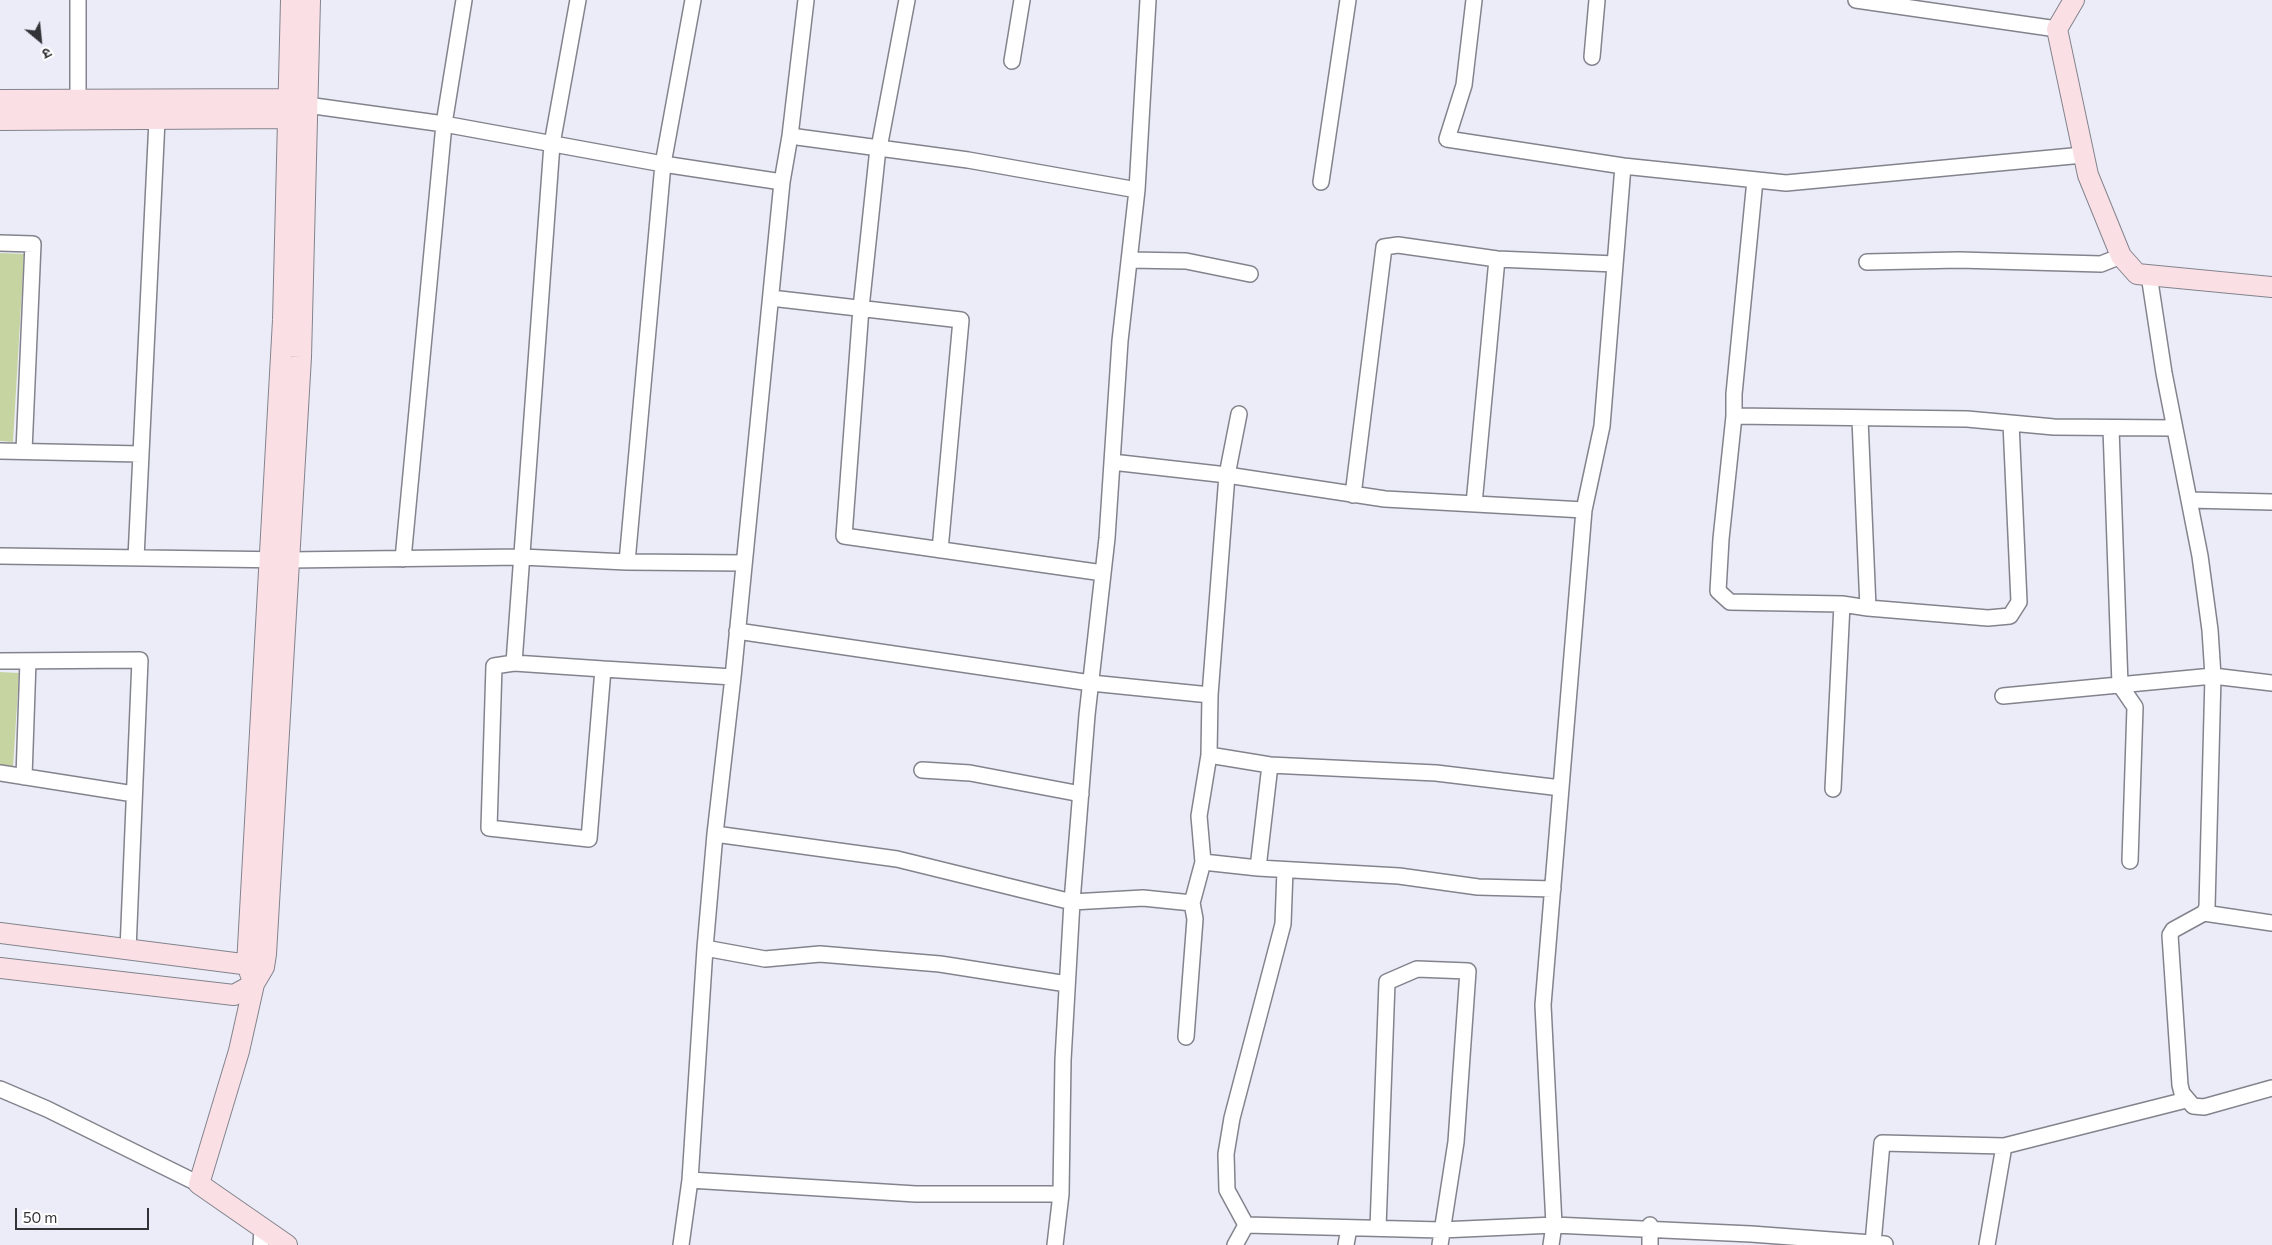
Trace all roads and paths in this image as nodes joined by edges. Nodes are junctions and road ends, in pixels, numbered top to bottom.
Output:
1 (78, 0) edge
2 (291, 0) edge
3 (310, 0) edge
4 (464, 0) edge
5 (578, 0) edge
6 (693, 0) edge
7 (806, 0) edge
8 (907, 0) edge
9 (1022, 0) edge
10 (1148, 0) edge
11 (1348, 0) edge
12 (1474, 0) edge
13 (1597, 0) edge
14 (1856, 0) edge
15 (2074, 0) edge
16 (2057, 29) junction
17 (1592, 57) dead end
18 (1012, 61) dead end
19 (0, 100) edge
20 (78, 100) junction
21 (295, 107) junction
22 (0, 120) edge
23 (156, 120) junction
24 (444, 124) junction
25 (790, 136) junction
26 (552, 144) junction
27 (880, 148) junction
28 (2083, 155) junction
29 (663, 164) junction
30 (1623, 166) junction
31 (1756, 180) junction
32 (782, 182) junction
33 (1321, 182) dead end
34 (1136, 190) junction
35 (0, 243) edge
36 (2120, 256) junction
37 (1129, 260) junction
38 (1497, 260) junction
39 (1867, 262) dead end
40 (1615, 264) junction
41 (1250, 274) dead end
42 (2149, 275) junction
43 (2272, 286) edge
44 (771, 298) junction
45 (861, 308) junction
46 (1239, 414) dead end
47 (1734, 416) junction
48 (1860, 419) junction
49 (2011, 423) junction
50 (2111, 428) junction
51 (2174, 428) junction
52 (0, 451) edge
53 (24, 451) junction
54 (141, 454) junction
55 (1112, 462) junction
56 (1227, 475) junction
57 (1353, 494) junction
58 (2188, 500) junction
59 (2272, 502) edge
60 (1474, 504) junction
61 (1584, 510) junction
62 (940, 550) junction
63 (0, 556) edge
64 (522, 557) junction
65 (136, 558) junction
66 (403, 559) junction
67 (280, 560) junction
68 (627, 562) junction
69 (744, 562) junction
70 (1103, 573) junction
71 (1842, 604) junction
72 (1868, 608) junction
73 (738, 631) junction
74 (28, 660) junction
75 (0, 661) edge
76 (514, 662) junction
77 (604, 669) junction
78 (2213, 676) junction
79 (733, 677) junction
80 (1091, 683) junction
81 (2272, 683) edge
82 (2120, 684) junction
83 (1210, 695) junction
84 (2003, 696) dead end
85 (1208, 755) junction
86 (1270, 765) junction
87 (922, 770) dead end
88 (0, 773) edge
89 (24, 776) junction
90 (1561, 788) junction
91 (1833, 789) dead end
92 (134, 794) junction
93 (1081, 794) junction
94 (715, 834) junction
95 (2130, 861) dead end
96 (1203, 862) junction
97 (1258, 868) junction
98 (1285, 870) junction
99 (1553, 889) junction
100 (1072, 902) junction
101 (1192, 903) junction
102 (2204, 913) junction
103 (2272, 923) edge
104 (0, 933) edge
105 (704, 948) junction
106 (128, 950) junction
107 (256, 966) junction
108 (0, 968) edge
109 (254, 984) junction
110 (1067, 984) junction
111 (1186, 1037) dead end
112 (2272, 1088) edge
113 (0, 1089) edge
114 (2186, 1100) junction
115 (2004, 1146) junction
116 (690, 1180) junction
117 (199, 1184) junction
118 (1061, 1194) junction
119 (1246, 1225) junction
120 (1554, 1225) junction
121 (1650, 1227) junction
122 (1349, 1228) junction
123 (1378, 1228) junction
124 (261, 1237) edge
125 (1440, 1237) edge
126 (1751, 1239) edge
127 (1879, 1244) edge
128 (287, 1245) edge
129 (681, 1245) edge
130 (1055, 1245) edge
131 (1235, 1245) edge
132 (1346, 1245) edge
133 (1552, 1245) edge
134 (1650, 1245) edge
135 (1987, 1245) edge

1 - 20 street
2 - 21 street
3 - 21 street
4 - 24 street
5 - 26 street
6 - 29 street
7 - 25 street
8 - 27 street
9 - 18 street
10 - 34 street
11 - 33 street
12 - 30 street
13 - 17 street
14 - 16 street
15 - 16 street
16 - 28 street
19 - 20 street
20 - 21 street
21 - 23 street
21 - 24 street
21 - 67 street
22 - 23 street
23 - 54 street
24 - 26 street
24 - 66 street
25 - 27 street
25 - 32 street
26 - 29 street
26 - 64 street
27 - 34 street
27 - 45 street
28 - 31 street
28 - 36 street
29 - 32 street
29 - 68 street
30 - 31 street
30 - 40 street
31 - 47 street
32 - 44 street
34 - 37 street
35 - 53 street
36 - 39 street
36 - 42 street
37 - 41 street
37 - 55 street
38 - 40 street
38 - 57 street
38 - 60 street
40 - 61 street
42 - 43 street
42 - 51 street
44 - 45 street
44 - 69 street
45 - 62 street
45 - 62 street
46 - 56 street
47 - 48 street
47 - 71 street
48 - 49 street
48 - 72 street
49 - 50 street
49 - 72 street
50 - 51 street
50 - 82 street
51 - 58 street
52 - 53 street
53 - 54 street
54 - 65 street
55 - 56 street
55 - 70 street
56 - 57 street
56 - 83 street
57 - 60 street
58 - 59 street
58 - 78 street
60 - 61 street
61 - 90 street
62 - 70 street
63 - 65 street
64 - 66 street
64 - 68 street
64 - 76 street
65 - 67 street
66 - 67 street
67 - 107 street
68 - 69 street
69 - 73 street
70 - 80 street
71 - 72 street
71 - 91 street
73 - 79 street
73 - 80 street
74 - 75 street
74 - 89 street
74 - 92 street
76 - 77 street
76 - 77 street
77 - 79 street
78 - 81 street
78 - 82 street
78 - 102 street
79 - 94 street
80 - 83 street
80 - 93 street
82 - 84 street
82 - 95 street
83 - 85 street
85 - 86 street
85 - 96 street
86 - 90 street
86 - 97 street
87 - 93 street
88 - 89 street
89 - 92 street
90 - 99 street
92 - 106 street
93 - 100 street
94 - 100 street
94 - 105 street
96 - 97 street
96 - 101 street
97 - 98 street
98 - 99 street
98 - 119 street
99 - 120 street
100 - 101 street
100 - 110 street
101 - 111 street
102 - 103 street
102 - 114 street
104 - 106 street
105 - 110 street
105 - 116 street
106 - 107 street
107 - 109 street
108 - 109 street
109 - 117 street
110 - 118 street
112 - 114 street
113 - 117 street
114 - 115 street
115 - 127 street
115 - 135 street
116 - 118 street
116 - 129 street
117 - 124 street
118 - 130 street
119 - 122 street
119 - 131 street
120 - 121 street
120 - 125 street
120 - 133 street
121 - 126 street
121 - 134 street
122 - 123 street
122 - 132 street
123 - 125 street
123 - 125 street
124 - 128 street
126 - 127 street

